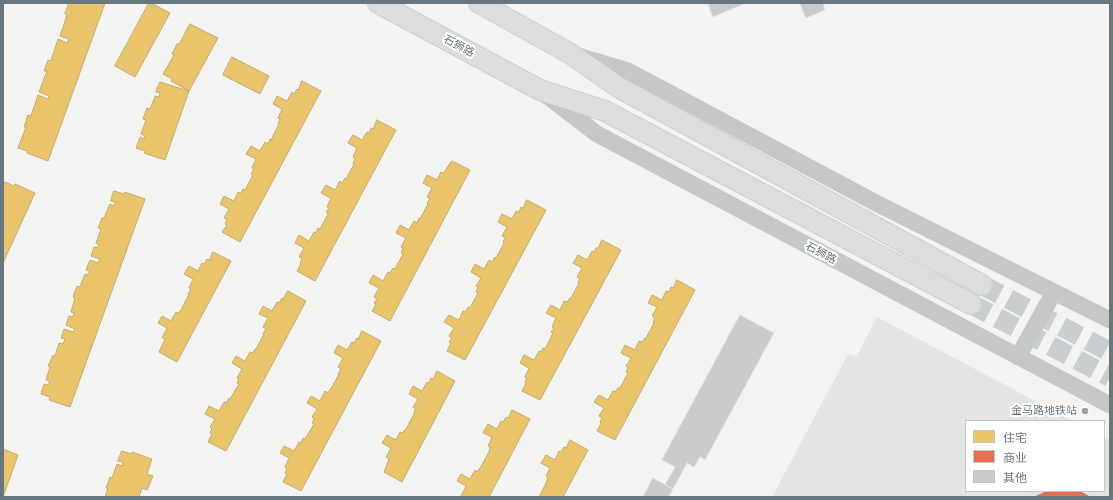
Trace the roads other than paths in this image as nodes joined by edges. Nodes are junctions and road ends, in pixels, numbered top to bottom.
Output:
1 (378, 3) edge
2 (479, 3) edge
3 (571, 54) junction
4 (540, 90) junction
5 (982, 285) tunnel mouth
6 (1054, 292) junction
7 (971, 304) tunnel mouth
8 (1110, 320) edge
9 (1018, 356) junction
10 (1110, 405) edge

1 - 4 main road, 石狮路
2 - 3 main road
3 - 5 main road
3 - 6 street
4 - 7 main road, 石狮路
4 - 9 street, 石狮路
6 - 8 street
6 - 9 street
9 - 10 street, 石狮路

